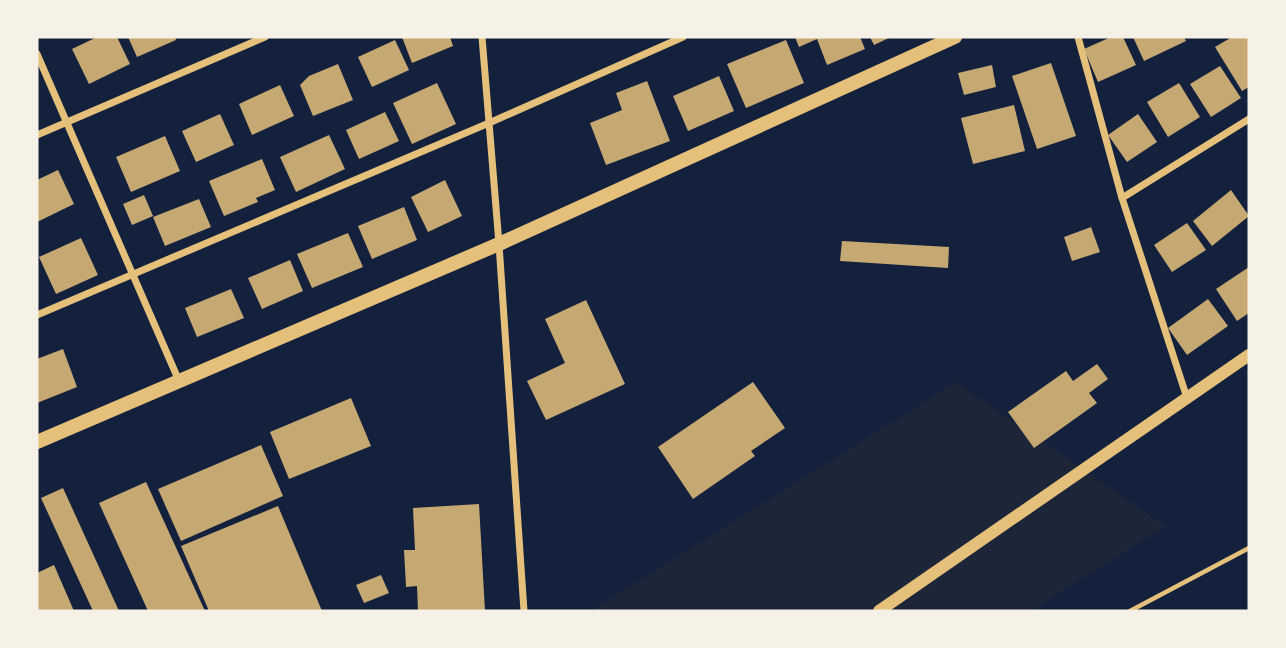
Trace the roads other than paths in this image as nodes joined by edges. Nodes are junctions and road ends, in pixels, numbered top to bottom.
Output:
1 (265, 37) edge
2 (482, 37) edge
3 (682, 37) edge
4 (955, 37) edge
5 (1078, 37) edge
6 (37, 54) edge
7 (1249, 119) edge
8 (67, 122) junction
9 (489, 123) junction
10 (37, 135) edge
11 (1122, 198) junction
12 (499, 244) junction
13 (134, 273) junction
14 (37, 315) edge
15 (1249, 355) edge
16 (179, 381) junction
17 (1187, 398) junction
18 (37, 442) edge
19 (524, 611) edge
20 (879, 611) edge

1 - 8 street
2 - 9 street
3 - 9 street
4 - 12 main road
5 - 11 street
6 - 8 street
7 - 11 street
8 - 10 street
8 - 13 street
9 - 12 street
9 - 13 street
11 - 17 street
12 - 16 main road
12 - 19 street
13 - 14 street
13 - 16 street
15 - 17 street
16 - 18 main road
17 - 20 street

